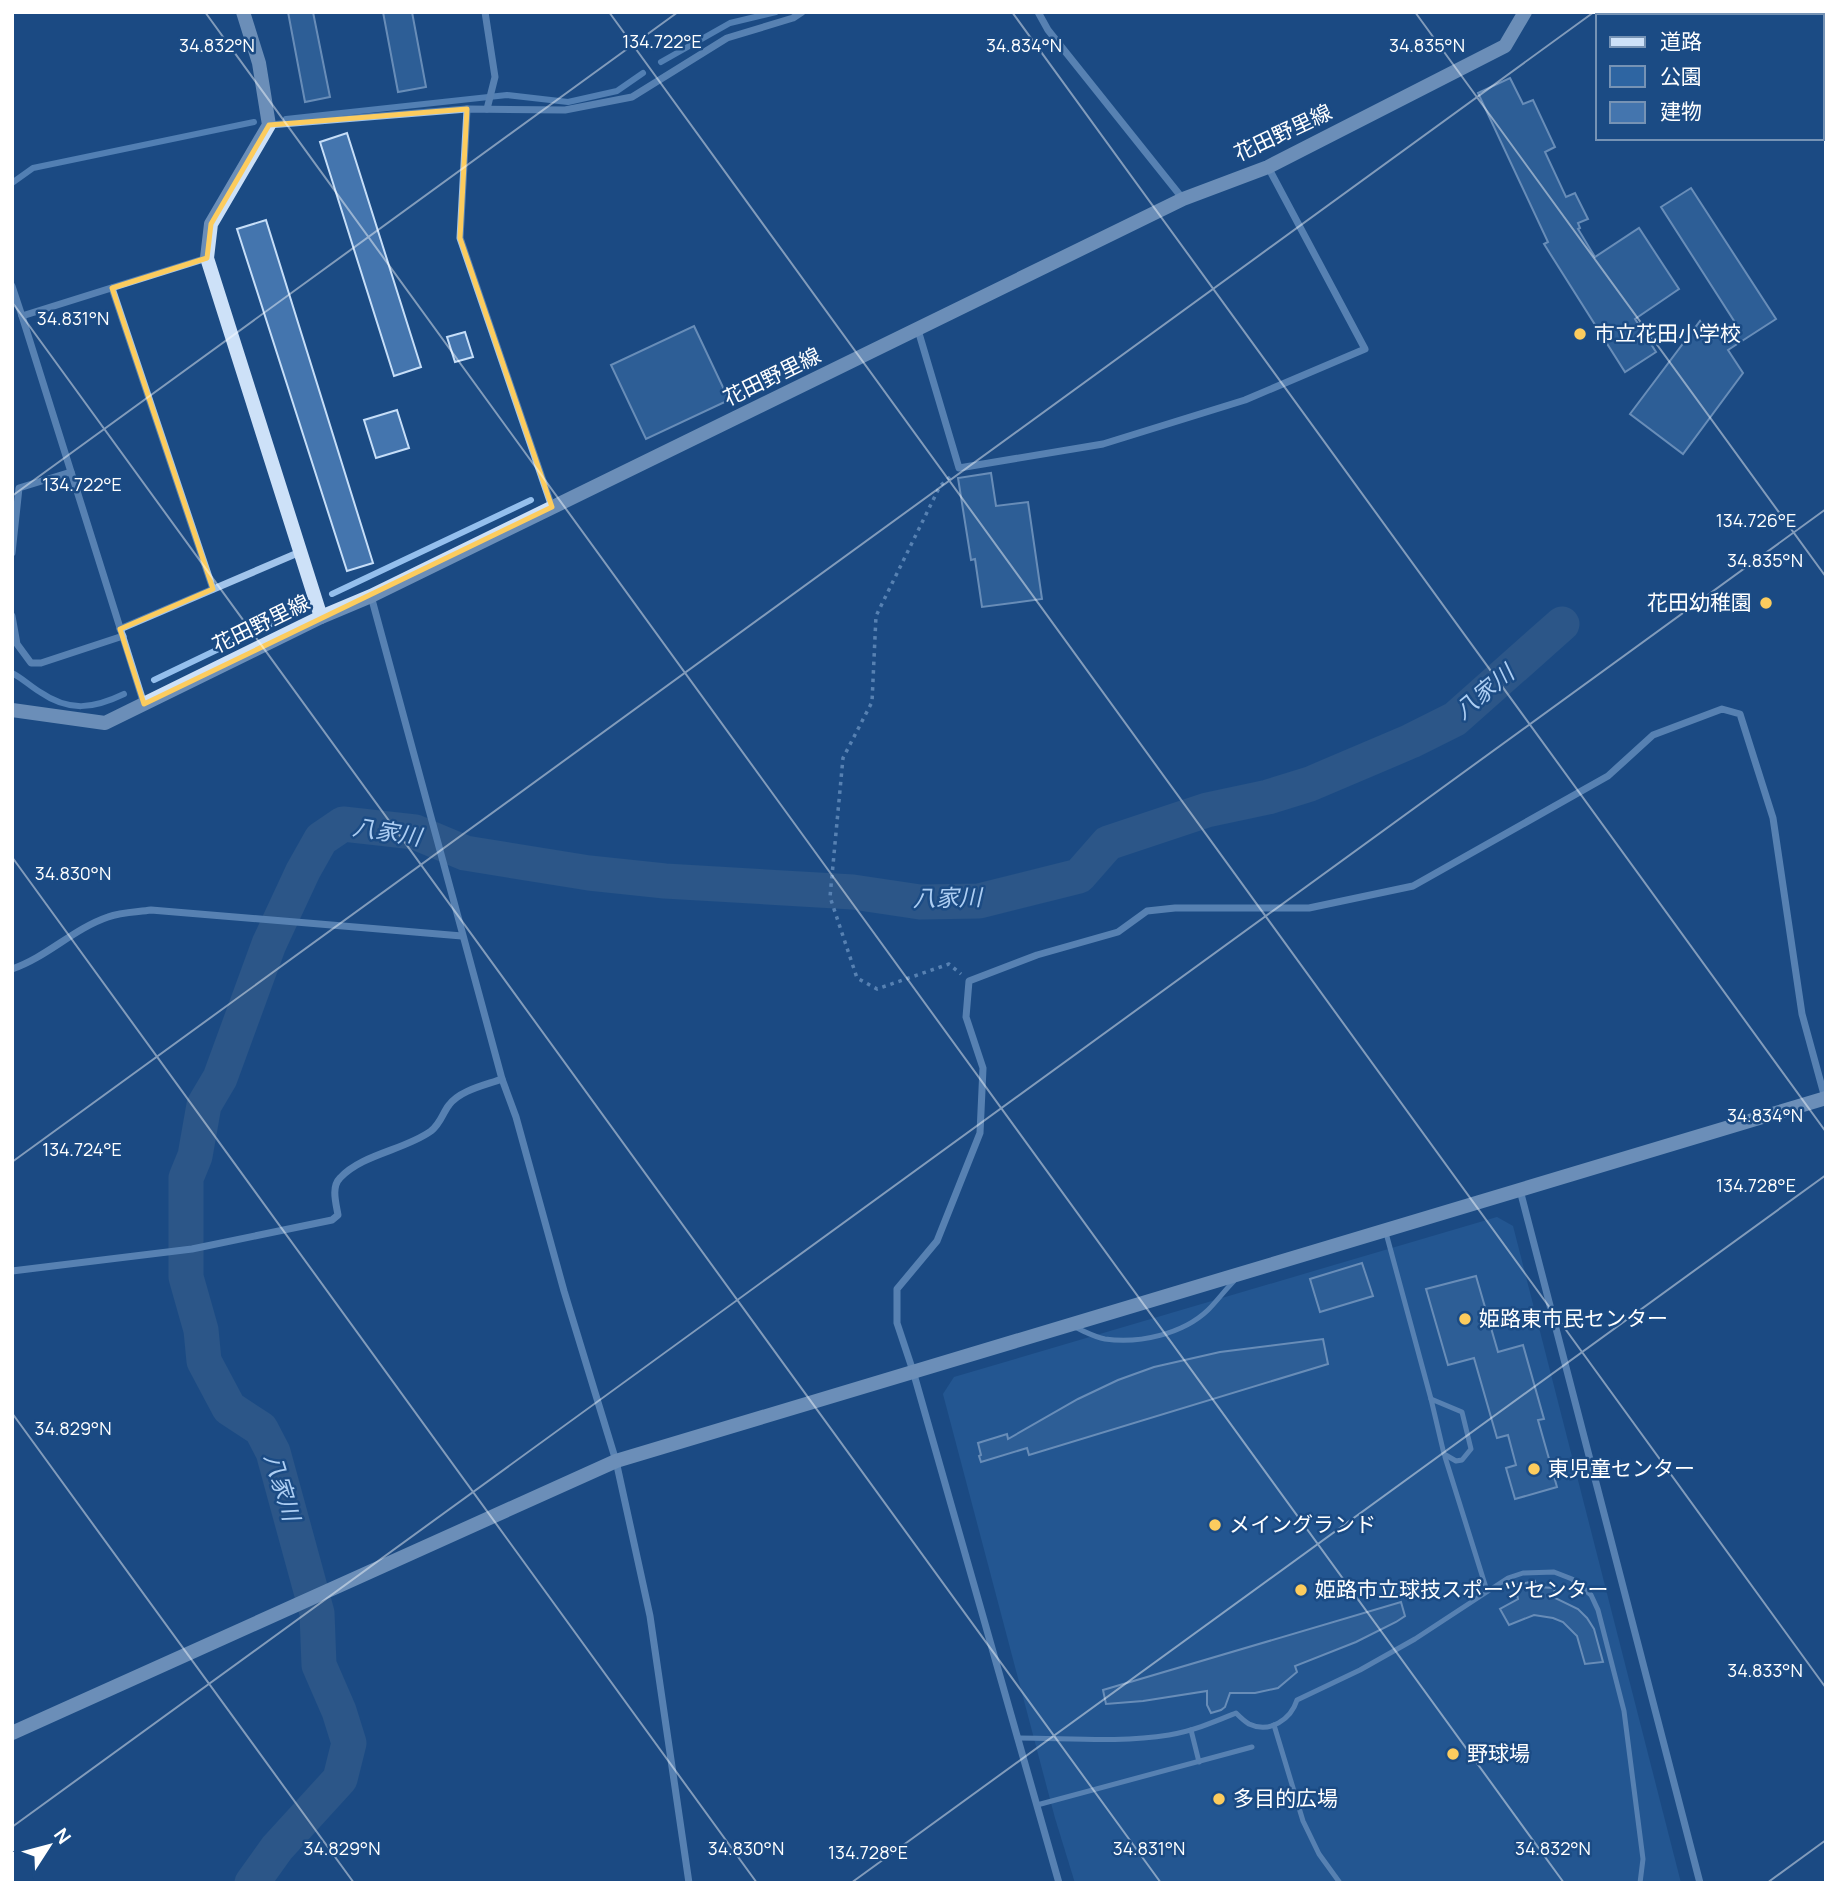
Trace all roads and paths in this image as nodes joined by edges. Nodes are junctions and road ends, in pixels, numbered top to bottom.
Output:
1 (243, 12) edge
2 (485, 12) edge
3 (802, 12) edge
4 (1038, 12) edge
5 (1525, 12) edge
6 (487, 108) junction
7 (467, 109) junction
8 (269, 125) junction
9 (1268, 167) junction
10 (1183, 199) junction
11 (207, 258) junction
12 (12, 286) edge
13 (112, 288) junction
14 (22, 316) junction
15 (918, 330) junction
16 (959, 468) junction
17 (71, 472) junction
18 (552, 507) junction
19 (300, 552) junction
20 (12, 553) edge
21 (213, 589) junction
22 (371, 596) junction
23 (12, 616) edge
24 (321, 617) junction
25 (122, 632) junction
26 (144, 704) junction
27 (12, 710) edge
28 (463, 936) junction
29 (12, 969) edge
30 (969, 981) junction
31 (502, 1079) junction
32 (1825, 1099) edge
33 (1520, 1189) junction
34 (1385, 1230) junction
35 (12, 1271) edge
36 (1240, 1273) junction
37 (1068, 1325) junction
38 (913, 1371) junction
39 (1431, 1399) junction
40 (1444, 1454) junction
41 (616, 1461) junction
42 (1486, 1591) junction
43 (1274, 1725) junction
44 (1191, 1730) junction
45 (12, 1732) edge
46 (1018, 1738) junction
47 (1252, 1747) dead end
48 (1199, 1762) junction
49 (1037, 1805) junction
50 (1641, 1882) edge
51 (689, 1883) edge
52 (1059, 1883) edge
53 (1340, 1883) edge
54 (1700, 1883) edge

1 - 8 street
2 - 6 street
3 - 6 street
4 - 10 street
5 - 9 street, 花田野里線
6 - 7 street
7 - 8 street
7 - 18 street
8 - 11 street
9 - 10 street, 花田野里線
9 - 16 street
10 - 15 street, 花田野里線
11 - 13 street
11 - 19 street
12 - 14 street
13 - 14 street
13 - 21 street
14 - 17 street
15 - 16 street
15 - 18 street, 花田野里線
16 - 30 path
17 - 20 street
17 - 25 street
18 - 22 street, 花田野里線
19 - 21 street
19 - 24 street
21 - 25 street
22 - 24 street, 花田野里線
22 - 28 street
23 - 25 street
24 - 26 street, 花田野里線
25 - 26 street
26 - 27 street, 花田野里線
28 - 29 street
28 - 31 street
30 - 32 street
30 - 38 street
31 - 35 street
31 - 41 street
32 - 33 street
33 - 34 street
33 - 54 street
34 - 36 street
34 - 39 lane
36 - 37 street
36 - 37 lane
37 - 38 street
38 - 41 street
38 - 46 street
39 - 40 lane
39 - 40 lane
40 - 42 lane
41 - 45 street
41 - 51 street
42 - 43 lane
42 - 50 lane
43 - 44 lane
43 - 53 lane
44 - 46 lane
44 - 48 lane
46 - 49 street
47 - 48 lane
48 - 49 lane
49 - 52 street

